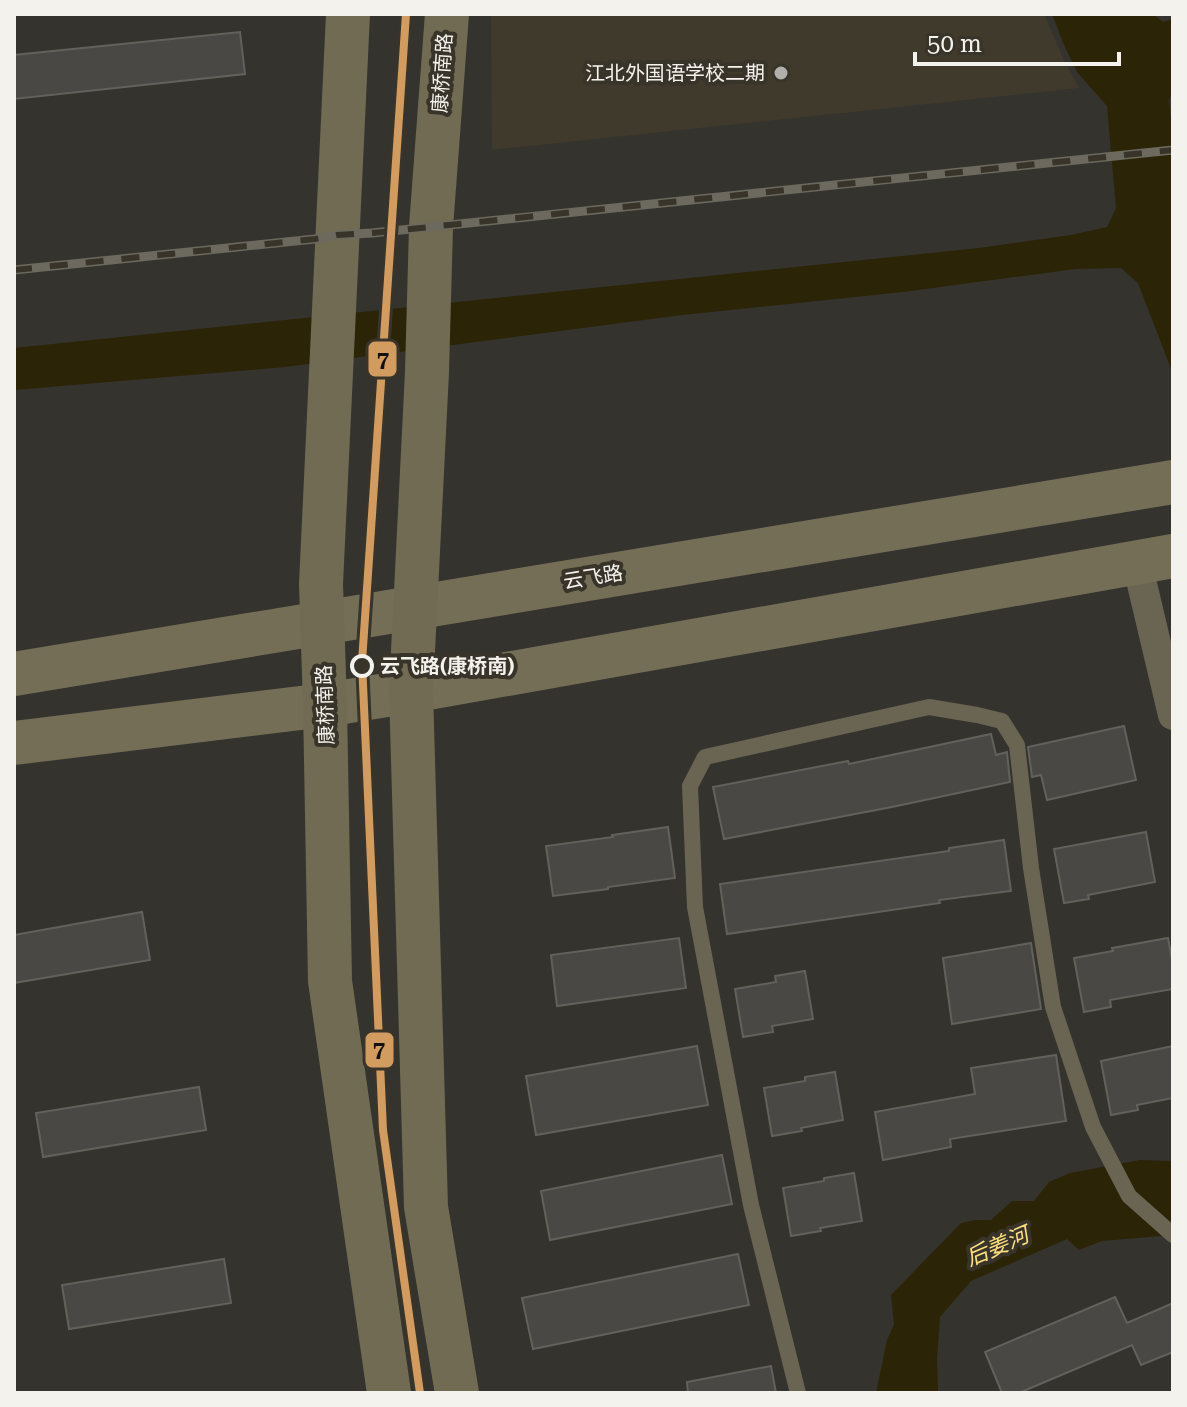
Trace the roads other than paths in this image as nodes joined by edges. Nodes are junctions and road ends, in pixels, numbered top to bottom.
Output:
1 (348, 14) edge
2 (447, 14) edge
3 (1156, 484) edge
4 (1161, 559) edge
5 (415, 607) junction
6 (322, 622) junction
7 (14, 674) edge
8 (411, 691) junction
9 (325, 705) junction
10 (1173, 715) edge
11 (14, 743) edge
12 (1173, 1235) edge
13 (389, 1393) edge
14 (457, 1393) edge
15 (798, 1393) edge

1 - 6 main road, 康桥南路
2 - 5 main road, 康桥南路
3 - 5 main road, 云飞路
4 - 8 main road
4 - 10 street
5 - 6 main road, 云飞路
5 - 8 main road, 康桥南路
6 - 7 main road, 云飞路
6 - 9 main road, 康桥南路
8 - 9 main road
8 - 14 main road
9 - 11 main road
9 - 13 main road, 康桥南路
12 - 15 lane

